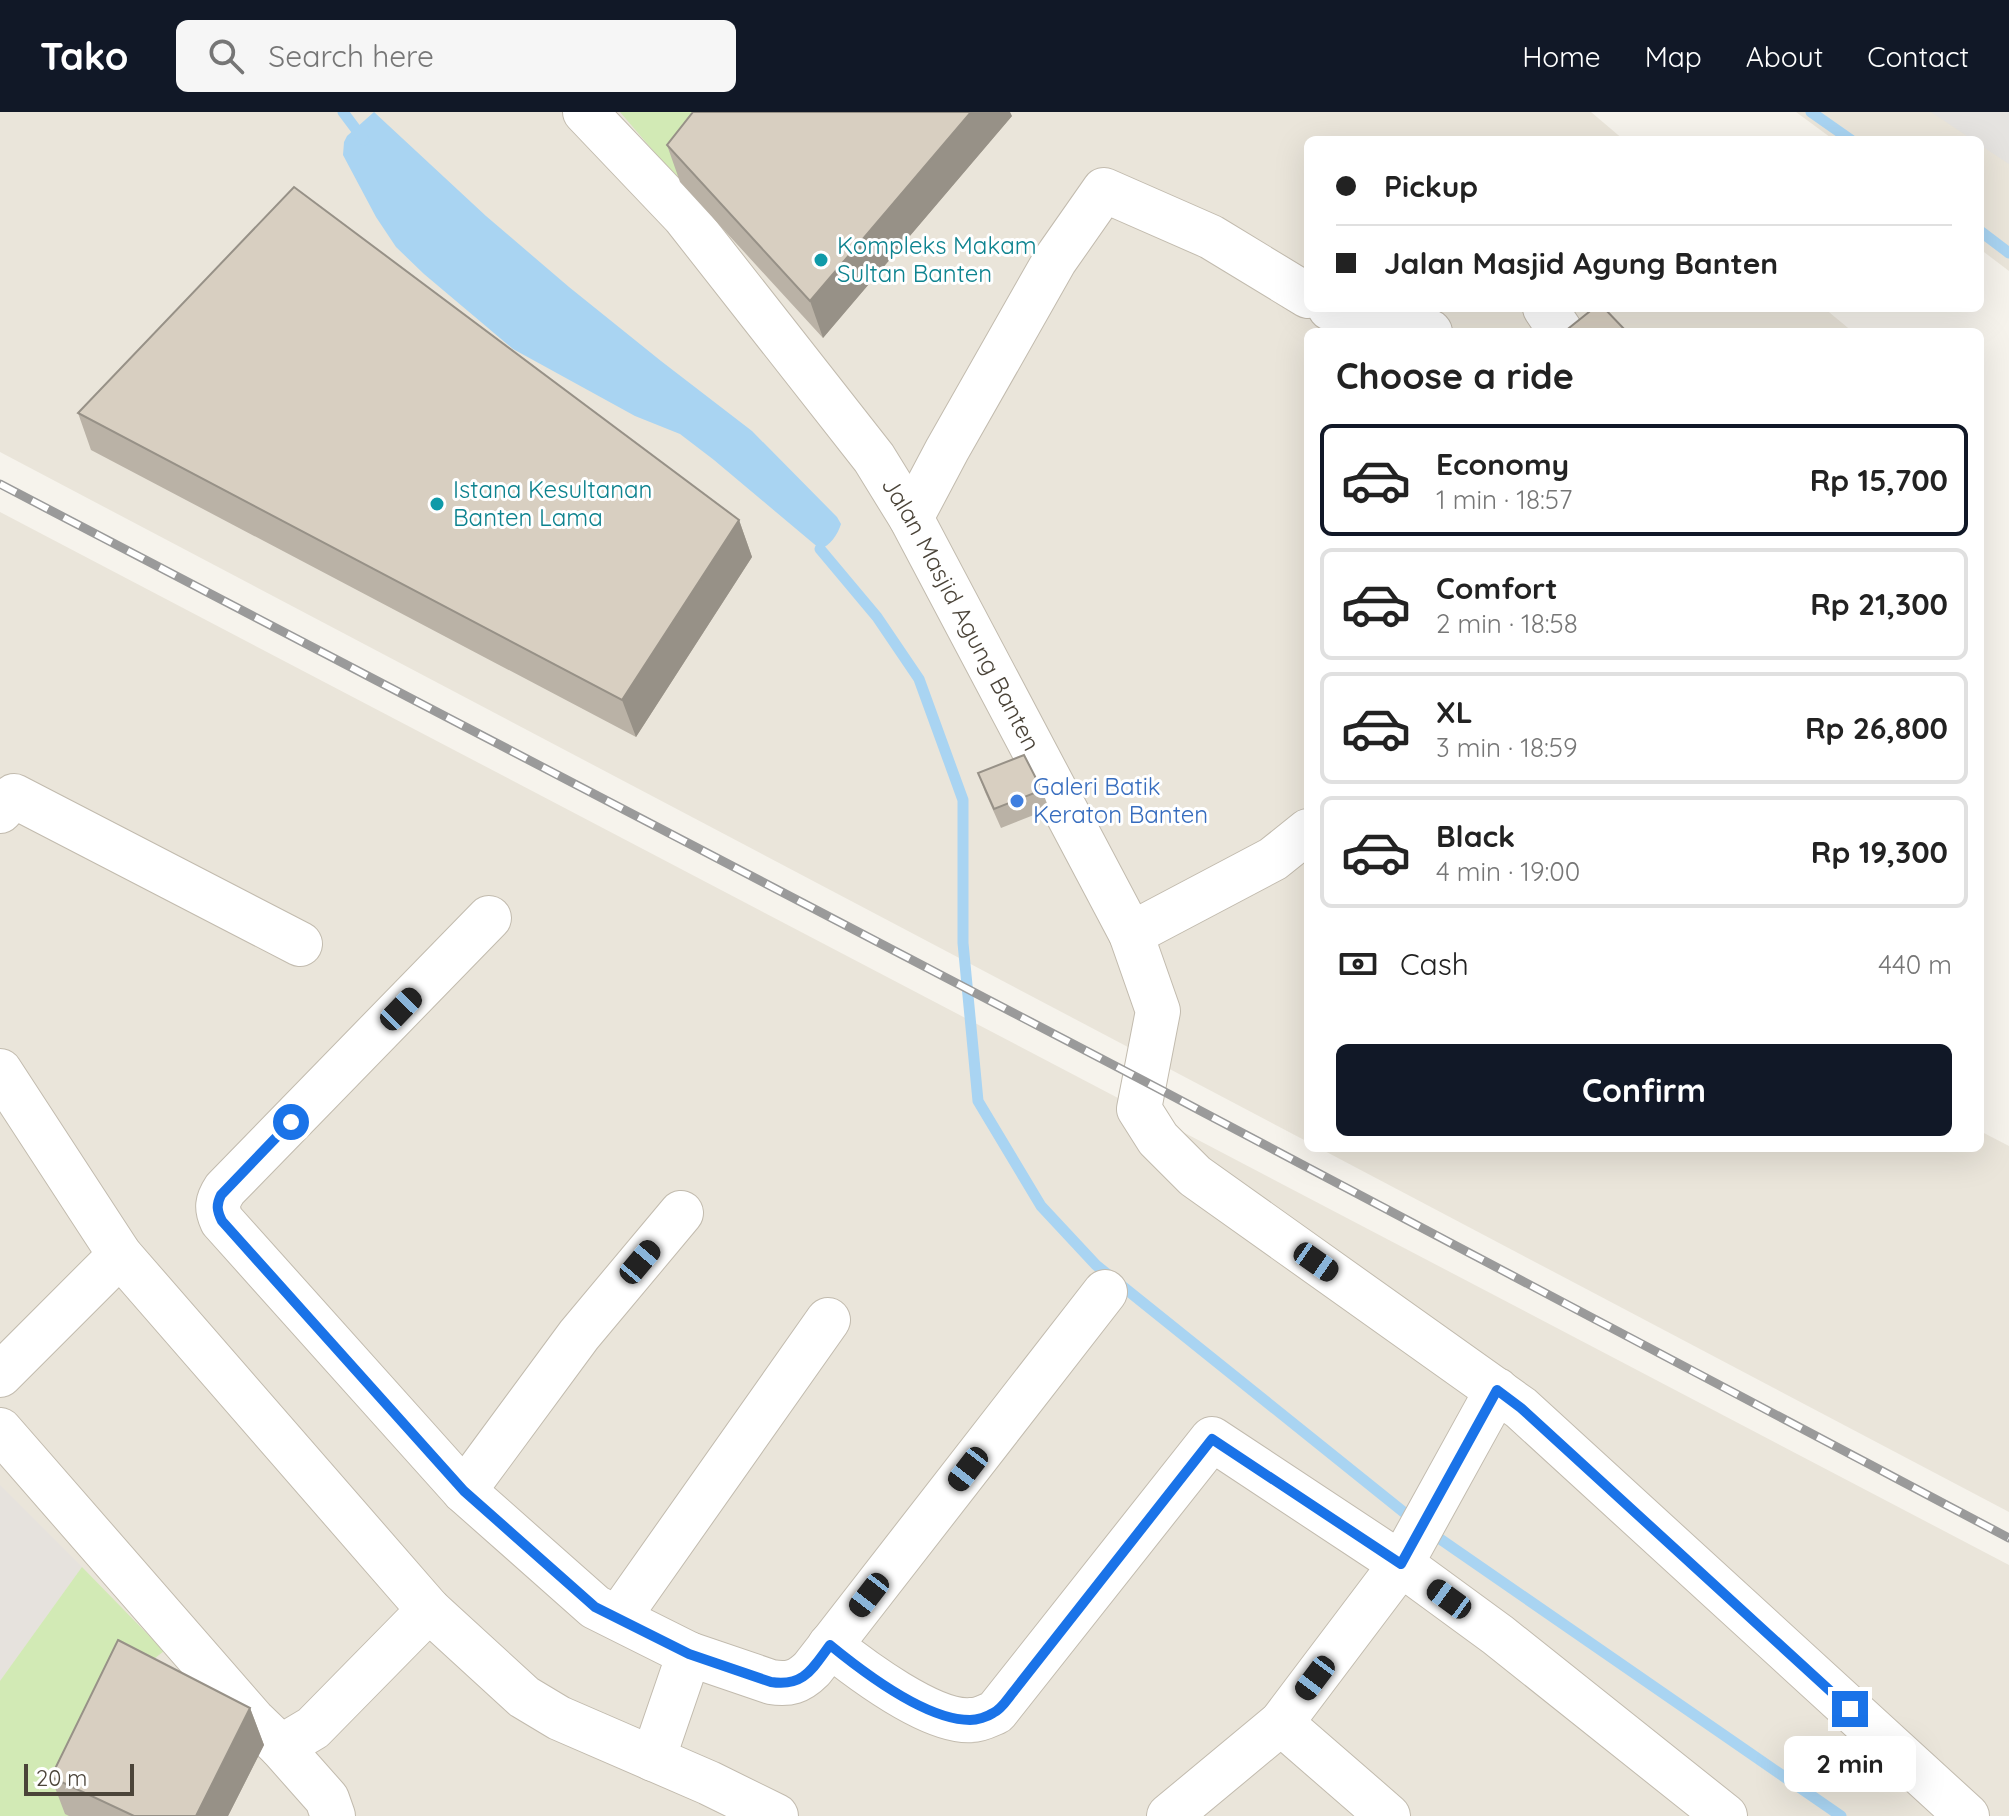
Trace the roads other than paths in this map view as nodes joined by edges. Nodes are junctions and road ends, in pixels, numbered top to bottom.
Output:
1 (585, 112) edge
2 (1304, 294) edge
3 (1337, 312) edge
4 (1421, 328) edge
5 (911, 518) junction
6 (0, 811) edge
7 (1304, 834) edge
8 (489, 918) dead end
9 (1131, 934) junction
10 (300, 944) dead end
11 (0, 1071) edge
12 (681, 1213) dead end
13 (120, 1255) junction
14 (1105, 1292) dead end
15 (828, 1320) dead end
16 (0, 1375) edge
17 (1497, 1390) junction
18 (0, 1430) edge
19 (464, 1491) junction
20 (1415, 1539) junction
21 (429, 1610) junction
22 (618, 1618) junction
23 (830, 1645) junction
24 (689, 1654) junction
25 (1281, 1723) junction
26 (281, 1747) junction
27 (653, 1759) junction
28 (333, 1816) edge
29 (776, 1816) edge
30 (1169, 1816) edge
31 (1388, 1816) edge
32 (1725, 1816) edge
33 (1967, 1816) edge

1 - 5 street, Jalan Masjid Agung Banten
2 - 5 street
3 - 4 street
5 - 9 street, Jalan Masjid Agung Banten
6 - 10 street
7 - 9 street
8 - 19 street
9 - 17 street, Jalan Masjid Agung Banten
11 - 13 street
12 - 19 street
13 - 16 street
13 - 21 street
14 - 23 street
15 - 22 street
17 - 20 street
17 - 33 street, Jalan Masjid Agung Banten
18 - 26 street
19 - 22 street
20 - 23 street
20 - 25 street
20 - 32 street
21 - 26 street
21 - 27 street
22 - 24 street
23 - 24 street
24 - 27 street
25 - 30 street
25 - 31 street
26 - 28 street
27 - 29 street

